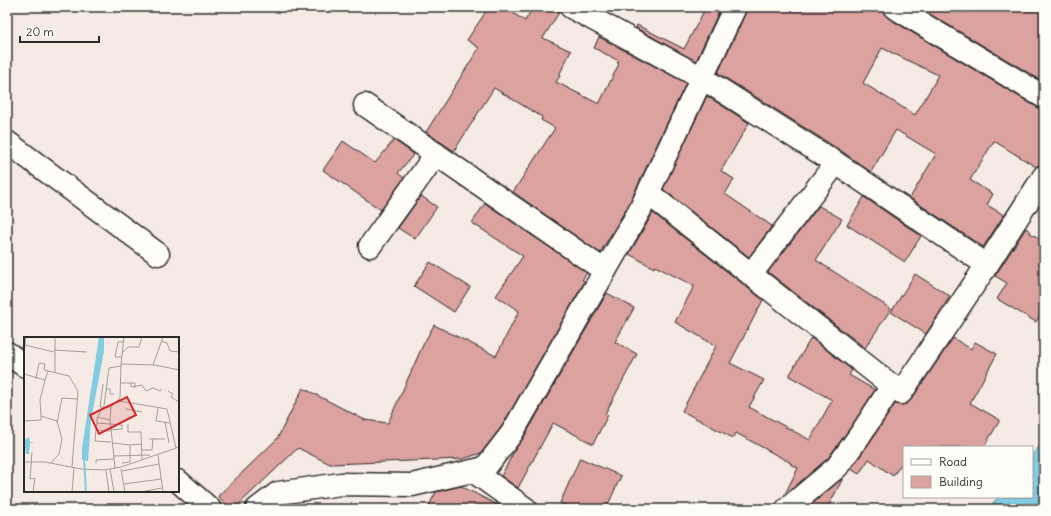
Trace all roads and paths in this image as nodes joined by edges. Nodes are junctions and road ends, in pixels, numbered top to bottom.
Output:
1 (571, 7) edge
2 (735, 7) edge
3 (894, 7) edge
4 (702, 78) junction
5 (1044, 97) edge
6 (365, 105) dead end
7 (7, 142) edge
8 (436, 154) junction
9 (836, 163) junction
10 (1044, 176) edge
11 (648, 193) junction
12 (370, 246) dead end
13 (158, 254) dead end
14 (758, 265) dead end
15 (987, 265) junction
16 (605, 271) junction
17 (7, 353) edge
18 (24, 365) edge
19 (892, 386) junction
20 (473, 471) junction
21 (179, 482) edge
22 (210, 509) edge
23 (257, 509) edge
24 (526, 509) edge
25 (787, 509) edge

1 - 4 street
2 - 4 street
3 - 5 street
4 - 9 street
4 - 11 street
6 - 8 street
7 - 13 street
8 - 12 street
8 - 16 street
9 - 14 street
9 - 15 street
10 - 15 street
11 - 16 street
11 - 19 street
15 - 19 street
16 - 20 street
17 - 18 street
19 - 25 street
20 - 23 street
20 - 24 street
21 - 22 street

